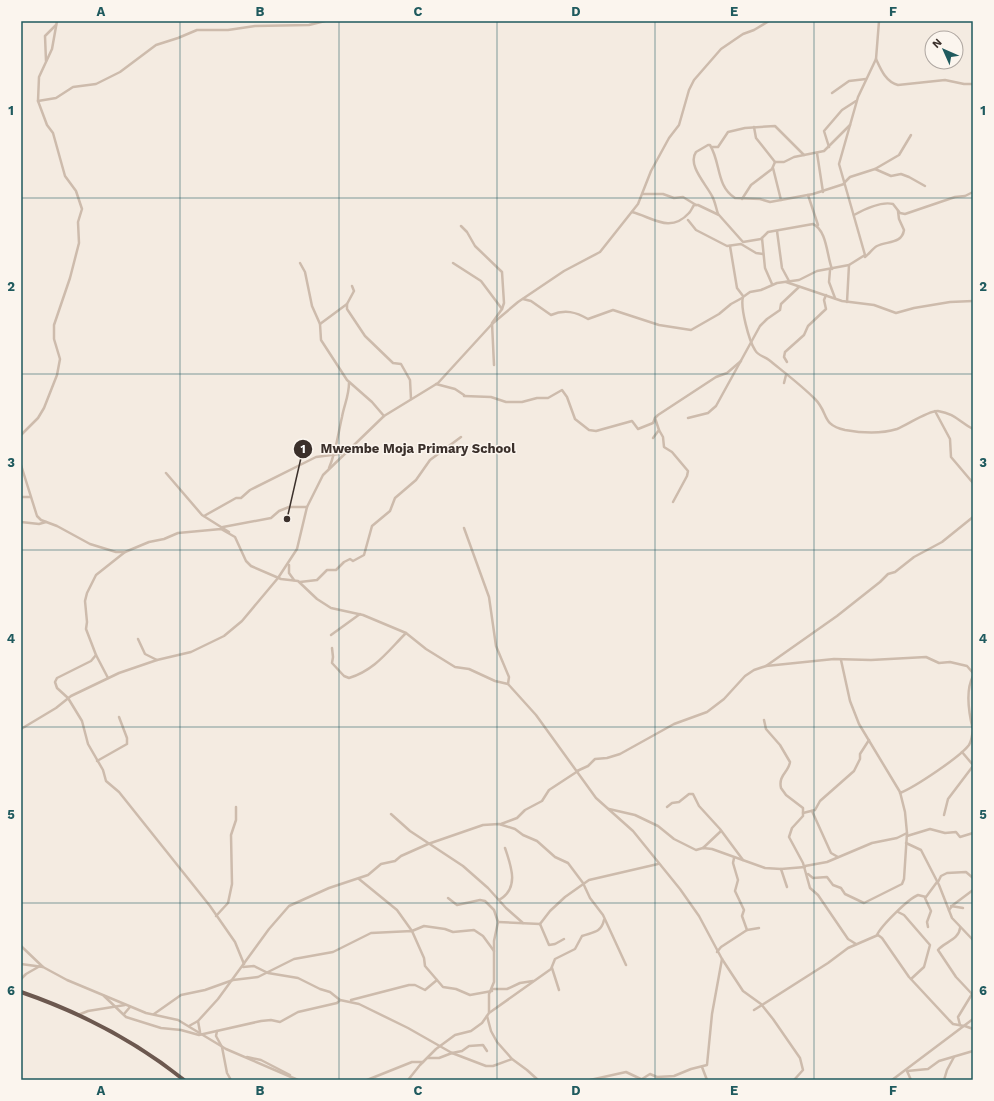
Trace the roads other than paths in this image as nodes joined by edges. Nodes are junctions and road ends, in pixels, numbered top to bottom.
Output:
1 (57, 21) edge
2 (325, 21) edge
3 (769, 21) edge
4 (879, 21) edge
5 (56, 25) junction
6 (876, 59) junction
7 (46, 62) junction
8 (866, 79) junction
9 (973, 84) edge
10 (832, 93) dead end
11 (857, 100) junction
12 (38, 101) junction
13 (850, 125) junction
14 (754, 127) junction
15 (911, 135) dead end
16 (712, 147) junction
17 (829, 147) junction
18 (817, 153) junction
19 (804, 155) junction
20 (775, 162) junction
21 (773, 168) junction
22 (874, 168) junction
23 (844, 184) junction
24 (925, 186) dead end
25 (823, 192) junction
26 (973, 192) edge
27 (642, 194) junction
28 (808, 195) junction
29 (742, 200) junction
30 (781, 200) junction
31 (696, 205) junction
32 (632, 212) junction
33 (898, 212) junction
34 (719, 215) junction
35 (854, 215) junction
36 (688, 220) dead end
37 (461, 226) dead end
38 (818, 226) junction
39 (777, 231) junction
40 (762, 238) junction
41 (730, 246) junction
42 (763, 254) junction
43 (861, 259) junction
44 (300, 263) dead end
45 (453, 264) dead end
46 (849, 265) junction
47 (831, 270) junction
48 (789, 281) junction
49 (784, 282) junction
50 (772, 284) junction
51 (352, 286) dead end
52 (800, 287) junction
53 (826, 295) junction
54 (743, 297) junction
55 (522, 299) junction
56 (835, 299) junction
57 (973, 301) edge
58 (847, 302) junction
59 (347, 304) junction
60 (502, 309) junction
61 (340, 310) junction
62 (348, 310) junction
63 (320, 324) junction
64 (492, 324) junction
65 (751, 343) junction
66 (742, 361) junction
67 (787, 362) dead end
68 (494, 364) dead end
69 (786, 375) junction
70 (349, 383) junction
71 (436, 384) junction
72 (784, 384) dead end
73 (411, 399) junction
74 (935, 411) junction
75 (384, 416) junction
76 (655, 418) junction
77 (688, 418) dead end
78 (973, 429) edge
79 (659, 430) junction
80 (21, 435) edge
81 (461, 437) dead end
82 (653, 438) dead end
83 (347, 453) junction
84 (333, 454) junction
85 (21, 466) edge
86 (329, 469) junction
87 (166, 473) dead end
88 (973, 483) edge
89 (21, 497) edge
90 (30, 497) junction
91 (673, 502) dead end
92 (307, 507) junction
93 (204, 516) junction
94 (973, 517) edge
95 (21, 522) edge
96 (46, 522) junction
97 (223, 527) junction
98 (464, 528) dead end
99 (230, 533) junction
100 (125, 552) junction
101 (290, 562) junction
102 (278, 578) junction
103 (294, 580) junction
104 (300, 582) junction
105 (361, 614) junction
106 (406, 633) junction
107 (331, 635) dead end
108 (138, 639) dead end
109 (332, 648) dead end
110 (96, 655) junction
111 (157, 660) junction
112 (840, 660) junction
113 (766, 666) junction
114 (973, 674) edge
115 (108, 678) junction
116 (508, 684) junction
117 (68, 698) junction
118 (119, 717) dead end
119 (764, 720) dead end
120 (21, 730) edge
121 (973, 730) edge
122 (869, 740) junction
123 (962, 752) junction
124 (97, 761) junction
125 (973, 767) edge
126 (577, 771) junction
127 (900, 793) junction
128 (236, 806) dead end
129 (667, 807) dead end
130 (608, 809) junction
131 (812, 811) junction
132 (803, 813) junction
133 (391, 814) dead end
134 (944, 815) dead end
135 (499, 824) junction
136 (721, 831) junction
137 (973, 833) edge
138 (907, 835) junction
139 (906, 843) junction
140 (428, 844) junction
141 (504, 848) dead end
142 (703, 848) junction
143 (839, 857) junction
144 (734, 858) junction
145 (744, 861) junction
146 (658, 864) junction
147 (805, 867) junction
148 (781, 869) junction
149 (808, 874) junction
150 (358, 878) junction
151 (973, 878) edge
152 (938, 882) junction
153 (583, 883) junction
154 (787, 887) dead end
155 (973, 890) edge
156 (925, 897) junction
157 (448, 898) dead end
158 (499, 900) junction
159 (951, 906) junction
160 (963, 908) dead end
161 (949, 910) junction
162 (898, 912) junction
163 (216, 916) junction
164 (604, 919) junction
165 (498, 922) junction
166 (523, 923) junction
167 (540, 924) junction
168 (928, 927) dead end
169 (759, 928) dead end
170 (960, 928) junction
171 (747, 930) junction
172 (412, 931) junction
173 (877, 935) junction
174 (564, 939) dead end
175 (973, 940) edge
176 (856, 944) junction
177 (21, 946) edge
178 (494, 951) junction
179 (717, 952) junction
180 (722, 959) junction
181 (21, 963) edge
182 (626, 965) dead end
183 (244, 966) junction
184 (42, 967) junction
185 (552, 968) junction
186 (268, 973) junction
187 (21, 979) edge
188 (911, 979) junction
189 (233, 980) junction
190 (437, 980) junction
191 (533, 982) junction
192 (492, 990) junction
193 (559, 990) dead end
194 (21, 992) edge
195 (103, 994) junction
196 (340, 1000) junction
197 (350, 1000) junction
198 (126, 1005) junction
199 (761, 1005) junction
200 (115, 1006) junction
201 (130, 1007) junction
202 (754, 1010) dead end
203 (124, 1014) junction
204 (154, 1014) junction
205 (488, 1014) junction
206 (78, 1015) junction
207 (973, 1020) edge
208 (198, 1021) junction
209 (960, 1025) junction
210 (189, 1026) junction
211 (964, 1026) junction
212 (973, 1029) edge
213 (218, 1031) junction
214 (202, 1034) junction
215 (435, 1044) junction
216 (222, 1047) junction
217 (441, 1047) junction
218 (435, 1051) junction
219 (487, 1051) dead end
220 (973, 1051) edge
221 (452, 1053) junction
222 (954, 1057) junction
223 (428, 1058) junction
224 (512, 1059) junction
225 (424, 1062) junction
226 (702, 1067) junction
227 (907, 1071) junction
228 (659, 1078) edge
229 (643, 1079) edge
230 (184, 1080) edge
231 (231, 1080) edge
232 (298, 1080) edge
233 (366, 1080) edge
234 (408, 1080) edge
235 (538, 1080) edge
236 (590, 1080) edge
237 (707, 1080) edge
238 (794, 1080) edge
239 (892, 1080) edge
240 (911, 1080) edge
241 (944, 1080) edge

1 - 5 street
2 - 12 street
3 - 27 street
4 - 6 street
5 - 7 street
5 - 7 street
6 - 8 street
6 - 9 street
7 - 12 street
8 - 10 street
8 - 11 street
11 - 13 street
11 - 17 street
12 - 80 street
13 - 17 street
13 - 23 street
14 - 16 street
14 - 19 street
14 - 20 street
15 - 22 street
16 - 29 street
16 - 34 street
17 - 18 street
18 - 19 street
18 - 25 street
19 - 20 street
20 - 21 street
21 - 29 street
21 - 30 street
22 - 23 street
22 - 24 street
23 - 25 street
23 - 35 street
25 - 28 street
26 - 33 street
27 - 31 street
27 - 32 street
28 - 30 street
28 - 38 street
29 - 30 street
31 - 32 street
31 - 34 street
32 - 55 street
33 - 35 street
33 - 43 street
34 - 40 street
35 - 43 street
36 - 41 street
37 - 60 street
38 - 39 street
38 - 47 street
39 - 40 street
39 - 48 street
40 - 42 street
41 - 42 street
41 - 54 street
42 - 50 street
43 - 46 street
44 - 63 street
45 - 60 street
46 - 47 street
46 - 58 street
47 - 48 street
47 - 56 street
48 - 49 street
49 - 50 street
49 - 52 street
50 - 54 street
51 - 59 street
52 - 53 street
52 - 65 street
53 - 56 street
53 - 67 street
54 - 55 street
54 - 65 street
55 - 64 street
56 - 58 street
57 - 58 street
59 - 61 street
59 - 62 street
60 - 64 street
61 - 62 street
61 - 63 street
62 - 73 street
63 - 70 street
64 - 68 street
64 - 71 street
65 - 66 street
65 - 69 street
66 - 76 street
66 - 77 street
69 - 72 street
69 - 74 street
70 - 75 street
70 - 84 street
71 - 73 street
71 - 76 street
73 - 75 street
74 - 78 street
74 - 88 street
75 - 83 street
76 - 79 street
79 - 82 street
79 - 91 street
81 - 104 street
83 - 84 street
83 - 86 street
84 - 86 street
84 - 93 street
85 - 90 street
86 - 92 street
87 - 93 street
89 - 90 street
90 - 96 street
92 - 97 street
92 - 101 street
93 - 97 street
94 - 113 street
95 - 96 street
96 - 100 street
97 - 99 street
98 - 116 street
99 - 100 street
99 - 102 street
100 - 110 street
101 - 102 street
101 - 103 street
102 - 103 street
102 - 111 street
103 - 104 street
104 - 105 street
105 - 106 street
105 - 107 street
106 - 109 street
106 - 116 street
108 - 111 street
110 - 115 street
110 - 117 street
111 - 115 street
112 - 113 street
112 - 114 street
112 - 122 street
113 - 126 street
114 - 121 street
115 - 117 street
116 - 126 street
117 - 120 street
117 - 124 street
118 - 124 street
119 - 132 street
121 - 123 street
122 - 127 street
122 - 131 street
123 - 125 street
123 - 127 street
124 - 163 street
125 - 134 street
126 - 130 street
126 - 135 street
127 - 138 street
128 - 163 street
129 - 136 street
130 - 142 street
130 - 146 street
131 - 132 street
131 - 143 street
132 - 147 street
133 - 140 street
135 - 140 street
135 - 153 street
136 - 142 street
136 - 145 street
137 - 138 street
138 - 139 street
138 - 143 street
139 - 149 street
139 - 152 street
140 - 150 street
140 - 158 street
141 - 158 street
142 - 144 street
143 - 147 street
144 - 145 street
144 - 171 street
145 - 148 street
146 - 153 street
146 - 179 street
147 - 148 street
147 - 149 street
148 - 154 street
149 - 176 street
150 - 172 street
150 - 183 street
151 - 152 street
152 - 156 street
152 - 161 street
153 - 164 street
153 - 167 street
155 - 159 street
156 - 162 street
156 - 168 street
157 - 165 street
158 - 166 street
159 - 160 street
159 - 161 street
161 - 170 street
162 - 173 street
162 - 188 street
163 - 183 street
164 - 182 street
164 - 185 street
165 - 166 street
165 - 178 street
166 - 167 street
167 - 174 street
169 - 171 street
170 - 175 street
170 - 209 street
171 - 179 street
172 - 178 street
172 - 186 street
172 - 190 street
173 - 176 street
173 - 188 street
176 - 199 street
177 - 184 street
178 - 192 street
179 - 180 street
180 - 199 street
180 - 226 street
181 - 184 street
183 - 186 street
183 - 189 street
184 - 187 street
184 - 195 street
185 - 191 street
185 - 193 street
186 - 189 street
186 - 196 street
188 - 209 street
189 - 204 street
189 - 208 street
190 - 192 street
190 - 197 street
191 - 192 street
191 - 205 street
192 - 205 street
194 - 206 highway
195 - 198 street
195 - 200 street
196 - 197 street
196 - 213 street
197 - 215 street
198 - 200 street
198 - 201 street
199 - 202 street
199 - 238 street
200 - 203 street
200 - 206 street
201 - 203 street
201 - 204 street
203 - 214 street
204 - 210 street
205 - 217 street
205 - 224 street
206 - 230 highway
207 - 211 street
208 - 210 street
208 - 214 street
209 - 211 street
210 - 214 street
211 - 212 street
211 - 227 street
213 - 214 street
213 - 216 street
214 - 216 street
215 - 217 street
215 - 218 street
216 - 231 street
216 - 232 street
217 - 218 street
217 - 221 street
218 - 223 street
219 - 221 street
220 - 222 street
221 - 223 street
221 - 224 street
222 - 227 street
222 - 241 street
223 - 225 street
224 - 235 street
225 - 233 street
225 - 234 street
226 - 228 street
226 - 237 street
227 - 239 street
227 - 240 street
228 - 229 street
229 - 236 street

